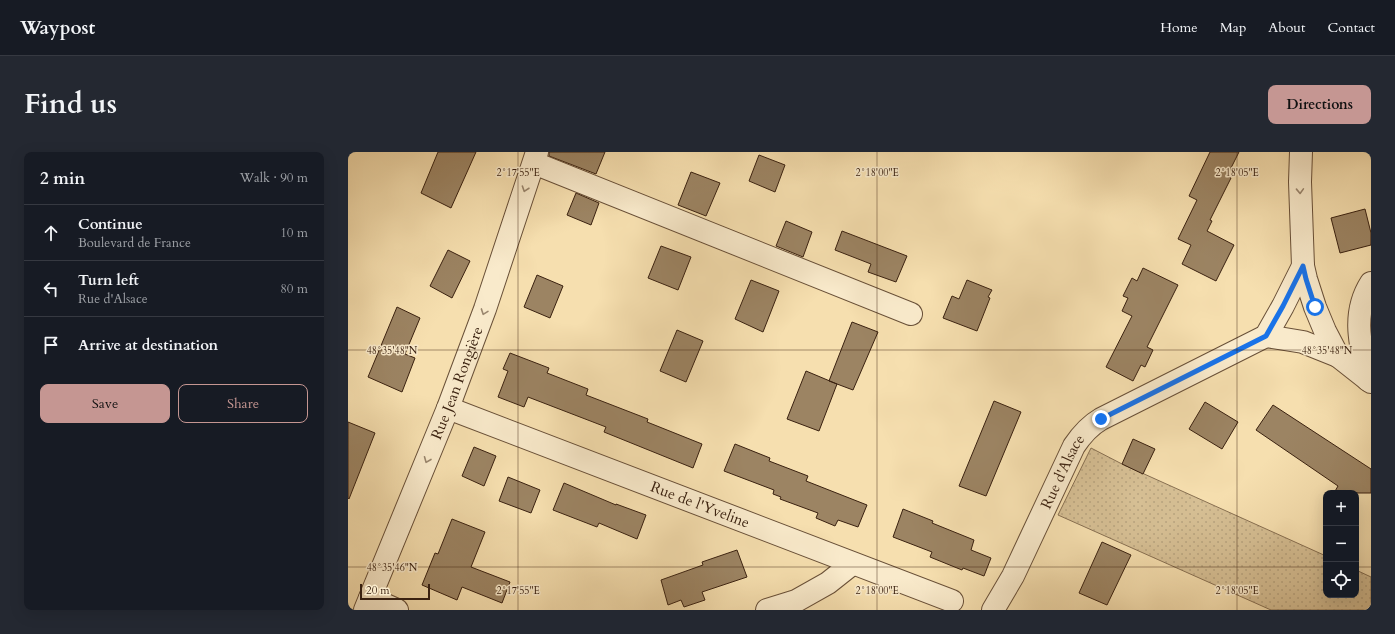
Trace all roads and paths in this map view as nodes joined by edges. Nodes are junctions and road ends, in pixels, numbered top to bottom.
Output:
1 (1301, 152) edge
2 (536, 157) edge
3 (1303, 266) junction
4 (1371, 283) edge
5 (911, 314) dead end
6 (1266, 336) junction
7 (1338, 356) junction
8 (1369, 381) edge
9 (448, 408) junction
10 (852, 564) junction
11 (952, 601) dead end
12 (368, 604) edge
13 (397, 610) edge
14 (767, 610) edge
15 (993, 610) edge

1 -> 3 street
2 - 5 street
2 -> 9 street, Rue Jean Rongière
3 - 6 street
3 - 7 street
4 - 8 street
6 - 7 street
6 - 15 street, Rue d'Alsace
7 - 8 street
9 - 10 street, Rue de l'Yveline
9 -> 12 street, Rue Jean Rongière
10 - 11 street, Rue de l'Yveline
10 - 14 street
12 - 13 street

